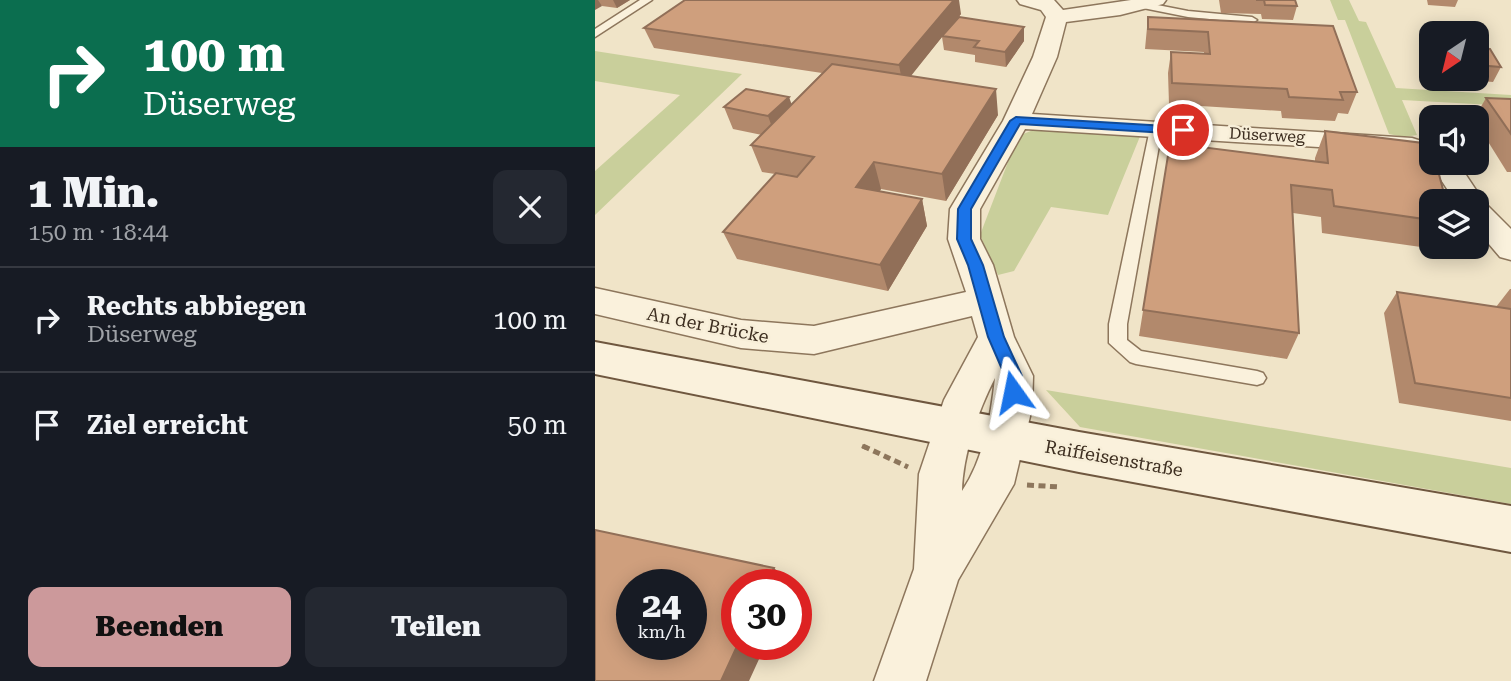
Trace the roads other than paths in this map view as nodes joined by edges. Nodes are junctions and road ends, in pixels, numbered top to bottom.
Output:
1 (647, 0) edge
2 (1027, 0) edge
3 (1149, 2) edge
4 (1057, 17) junction
5 (1252, 20) edge
6 (595, 34) edge
7 (1016, 121) junction
8 (1156, 129) junction
9 (1419, 149) edge
10 (1489, 224) edge
11 (1511, 249) edge
12 (986, 300) junction
13 (595, 301) edge
14 (996, 337) junction
15 (595, 358) edge
16 (1257, 379) dead end
17 (955, 428) junction
18 (1003, 438) junction
19 (1511, 529) edge
20 (938, 569) junction
21 (899, 681) edge

1 - 6 lane
2 - 4 street
3 - 4 street
3 - 5 lane
4 - 7 street
7 - 8 street, Düserweg
7 - 12 street
8 - 9 street, Düserweg
8 - 16 lane
10 - 11 street
12 - 13 street, An der Brücke
12 - 14 street
14 - 17 street
14 - 18 street
15 - 17 main road, Raiffeisenstraße
17 - 18 main road, Raiffeisenstraße
17 - 20 street
18 - 19 main road, Raiffeisenstraße
18 - 20 street
20 - 21 street

